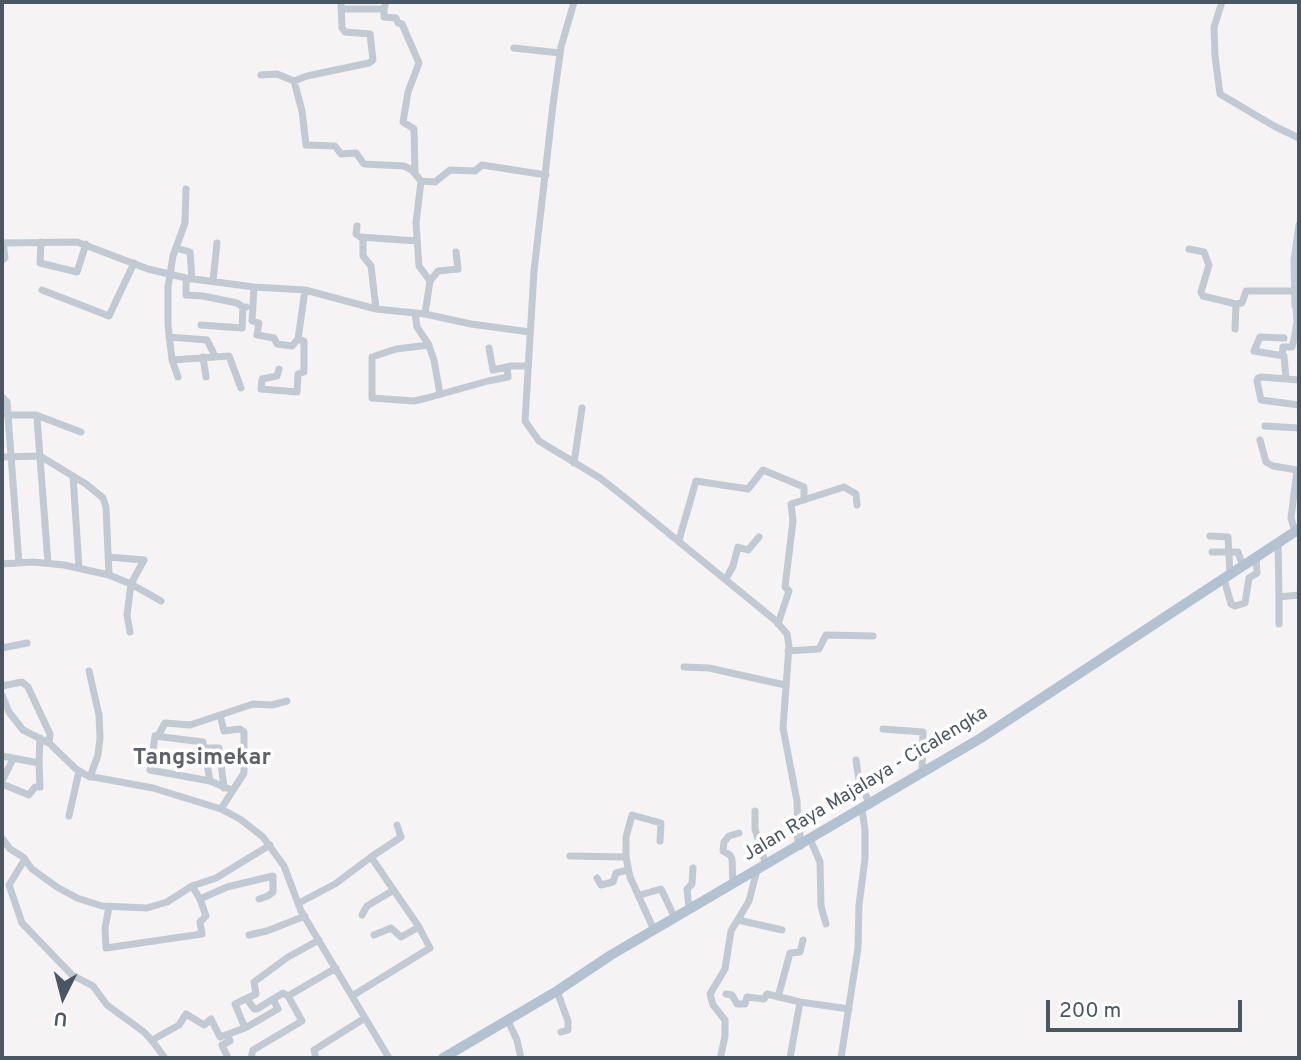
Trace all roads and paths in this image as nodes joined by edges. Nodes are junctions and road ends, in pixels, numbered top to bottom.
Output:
1 (574, 2) edge
2 (1222, 2) edge
3 (341, 5) edge
4 (385, 6) edge
5 (514, 48) dead end
6 (560, 53) junction
7 (261, 75) dead end
8 (294, 81) junction
9 (1299, 138) edge
10 (415, 173) junction
11 (546, 175) junction
12 (421, 181) junction
13 (186, 189) dead end
14 (1299, 225) edge
15 (357, 226) dead end
16 (363, 237) junction
17 (417, 241) junction
18 (41, 242) junction
19 (2, 243) edge
20 (217, 243) dead end
21 (86, 244) junction
22 (176, 248) junction
23 (1189, 249) dead end
24 (456, 251) dead end
25 (2, 260) edge
26 (134, 263) junction
27 (170, 275) junction
28 (189, 279) junction
29 (213, 281) junction
30 (430, 281) junction
31 (254, 287) junction
32 (42, 290) dead end
33 (305, 290) junction
34 (1295, 291) junction
35 (1236, 304) junction
36 (1298, 306) edge
37 (243, 307) junction
38 (254, 307) junction
39 (376, 309) junction
40 (415, 313) junction
41 (425, 314) junction
42 (201, 325) dead end
43 (1235, 329) dead end
44 (530, 332) junction
45 (169, 337) junction
46 (1284, 338) dead end
47 (298, 339) junction
48 (429, 346) junction
49 (489, 348) dead end
50 (215, 356) junction
51 (1282, 356) junction
52 (203, 357) junction
53 (172, 360) junction
54 (528, 366) junction
55 (507, 367) junction
56 (279, 369) dead end
57 (178, 377) dead end
58 (206, 377) dead end
59 (1286, 379) junction
60 (1299, 380) edge
61 (241, 388) dead end
62 (440, 394) junction
63 (2, 397) edge
64 (1299, 405) edge
65 (582, 408) dead end
66 (7, 415) junction
67 (37, 418) dead end
68 (1265, 426) dead end
69 (1299, 428) edge
70 (81, 432) dead end
71 (1260, 440) dead end
72 (40, 456) junction
73 (6, 457) edge
74 (575, 463) junction
75 (1298, 470) edge
76 (73, 476) junction
77 (1297, 489) edge
78 (804, 500) junction
79 (857, 505) dead end
80 (1297, 530) edge
81 (1210, 536) dead end
82 (758, 537) dead end
83 (679, 540) junction
84 (1278, 543) junction
85 (1228, 551) junction
86 (1212, 552) dead end
87 (108, 556) junction
88 (1256, 558) junction
89 (19, 563) junction
90 (48, 563) junction
91 (2, 564) edge
92 (1243, 567) junction
93 (79, 568) junction
94 (109, 575) junction
95 (1227, 577) junction
96 (726, 579) junction
97 (131, 584) junction
98 (1299, 595) edge
99 (1279, 597) junction
100 (161, 601) dead end
101 (778, 624) junction
102 (1279, 624) dead end
103 (130, 632) dead end
104 (873, 636) dead end
105 (27, 643) dead end
106 (2, 648) edge
107 (788, 651) junction
108 (684, 667) dead end
109 (89, 671) dead end
110 (785, 685) junction
111 (2, 687) edge
112 (2, 698) edge
113 (287, 701) dead end
114 (220, 715) junction
115 (883, 729) dead end
116 (158, 736) junction
117 (40, 738) junction
118 (49, 743) junction
119 (205, 748) junction
120 (2, 756) edge
121 (13, 759) junction
122 (856, 760) dead end
123 (38, 764) junction
124 (79, 771) junction
125 (922, 773) junction
126 (90, 777) junction
127 (210, 781) junction
128 (2, 783) edge
129 (228, 789) junction
130 (866, 807) junction
131 (221, 809) junction
132 (754, 811) dead end
133 (69, 816) dead end
134 (397, 825) dead end
135 (798, 832) joint
136 (739, 833) dead end
137 (2, 838) edge
138 (660, 841) dead end
139 (805, 842) junction
140 (270, 845) junction
141 (570, 856) dead end
142 (371, 857) junction
143 (626, 857) junction
144 (25, 859) junction
145 (693, 869) dead end
146 (628, 870) junction
147 (750, 874) junction
148 (288, 877) junction
149 (597, 878) dead end
150 (275, 880) junction
151 (192, 886) junction
152 (394, 891) junction
153 (640, 895) junction
154 (260, 899) dead end
155 (200, 900) junction
156 (299, 902) junction
157 (109, 907) junction
158 (689, 909) junction
159 (362, 915) dead end
160 (304, 916) junction
161 (675, 918) junction
162 (738, 920) junction
163 (826, 924) dead end
164 (419, 927) junction
165 (654, 930) junction
166 (782, 930) dead end
167 (249, 935) dead end
168 (374, 935) dead end
169 (319, 940) junction
170 (803, 940) dead end
171 (336, 968) junction
172 (557, 991) junction
173 (726, 994) dead end
174 (288, 996) junction
175 (352, 996) junction
176 (779, 997) junction
177 (247, 999) junction
178 (273, 999) junction
179 (800, 1002) junction
180 (849, 1009) junction
181 (365, 1018) junction
182 (508, 1021) junction
183 (245, 1028) junction
184 (561, 1032) dead end
185 (228, 1035) junction
186 (153, 1042) junction
187 (721, 1055) dead end
188 (165, 1058) edge
189 (228, 1058) edge
190 (251, 1058) edge
191 (316, 1058) edge
192 (389, 1058) edge
193 (443, 1058) edge
194 (521, 1058) edge
195 (790, 1058) edge
196 (841, 1058) edge

1 - 6 street
2 - 9 street
3 - 4 street
3 - 8 street
4 - 10 street
5 - 6 street
6 - 11 street
7 - 8 street
8 - 10 street
10 - 12 street
11 - 12 street
11 - 44 street
12 - 17 street
13 - 22 street
14 - 34 street
15 - 16 street
16 - 17 street
16 - 39 street
17 - 30 street
18 - 19 street
18 - 21 street
18 - 21 street
19 - 25 street
20 - 29 street
21 - 26 street
22 - 27 street
22 - 28 street
23 - 35 street
24 - 30 street
26 - 27 street
26 - 32 street
27 - 28 street
27 - 45 street
28 - 29 street
28 - 37 street
29 - 31 street
30 - 41 street
31 - 33 street
31 - 38 street
33 - 39 street
33 - 47 street
34 - 35 street
34 - 36 street
35 - 43 street
36 - 51 street
37 - 38 street
37 - 42 street
38 - 47 street
39 - 40 street
40 - 41 street
40 - 48 street
41 - 44 street
44 - 54 street
45 - 50 street
45 - 53 street
46 - 51 street
47 - 56 street
48 - 62 street
48 - 62 street
49 - 55 street
50 - 52 street
50 - 61 street
51 - 59 street
52 - 53 street
52 - 58 street
53 - 57 street
54 - 55 street
54 - 74 street
55 - 62 street
59 - 60 street
59 - 64 street
63 - 66 street
65 - 74 street
66 - 70 street
66 - 73 street
67 - 72 street
68 - 69 street
71 - 75 street
72 - 73 street
72 - 76 street
72 - 90 street
73 - 89 street
74 - 83 street
75 - 77 street
76 - 87 street
76 - 93 street
77 - 80 street
78 - 79 street
78 - 83 street
78 - 101 street
80 - 84 main road, Jalan Raya Majalaya - Cicalengka
81 - 85 street
82 - 96 street
83 - 96 street
84 - 88 main road, Jalan Raya Majalaya - Cicalengka
84 - 99 street
85 - 86 street
85 - 92 street
85 - 95 street
87 - 94 street
87 - 97 street
88 - 92 main road, Jalan Raya Majalaya - Cicalengka
88 - 95 street
89 - 90 street
89 - 91 street
90 - 93 street
92 - 95 main road, Jalan Raya Majalaya - Cicalengka
93 - 94 street
94 - 97 street
95 - 125 main road, Jalan Raya Majalaya - Cicalengka
96 - 101 street
97 - 100 street
97 - 103 street
98 - 99 street
99 - 102 street
101 - 107 street
104 - 107 street
105 - 106 street
107 - 110 street
108 - 110 street
109 - 126 street
110 - 135 street
111 - 118 street
112 - 117 street
113 - 114 street
114 - 116 street
114 - 129 street
115 - 125 street
116 - 119 street
116 - 127 street
117 - 118 street
117 - 123 street
118 - 124 street
119 - 127 street
119 - 129 street
120 - 121 street
121 - 123 street
121 - 128 street
122 - 130 street
123 - 128 street
124 - 126 street
124 - 133 street
125 - 130 main road, Jalan Raya Majalaya - Cicalengka
126 - 131 street
127 - 129 street
129 - 131 street
130 - 139 main road, Jalan Raya Majalaya - Cicalengka
130 - 180 street
131 - 140 street
132 - 147 street
134 - 142 street
135 - 139 street
136 - 147 street
137 - 144 street
138 - 143 street
139 - 147 main road, Jalan Raya Majalaya - Cicalengka
139 - 163 street
140 - 148 street
140 - 151 street
141 - 143 street
142 - 152 street
142 - 156 street
143 - 146 street
144 - 157 street
144 - 186 street
145 - 158 street
146 - 149 street
146 - 153 street
147 - 158 main road, Jalan Raya Majalaya - Cicalengka
147 - 162 street
148 - 150 street
148 - 156 street
150 - 154 street
150 - 155 street
151 - 155 street
151 - 157 street
152 - 159 street
152 - 164 street
153 - 161 street
153 - 165 street
155 - 157 street
156 - 160 street
158 - 161 main road, Jalan Raya Majalaya - Cicalengka
160 - 167 street
160 - 169 street
161 - 165 main road, Jalan Raya Majalaya - Cicalengka
162 - 166 street
162 - 187 street
164 - 168 street
164 - 175 street
165 - 172 main road, Jalan Raya Majalaya - Cicalengka
169 - 171 street
169 - 177 street
170 - 176 street
171 - 174 street
171 - 175 street
172 - 182 main road, Jalan Raya Majalaya - Cicalengka
172 - 184 street
173 - 176 street
174 - 178 street
174 - 190 street
175 - 181 street
176 - 179 street
177 - 178 street
177 - 183 street
178 - 183 street
179 - 180 street
179 - 195 street
180 - 196 street
181 - 191 street
181 - 192 street
182 - 193 main road, Jalan Raya Majalaya - Cicalengka
182 - 194 street
183 - 185 street
185 - 186 street
185 - 189 street
186 - 188 street

